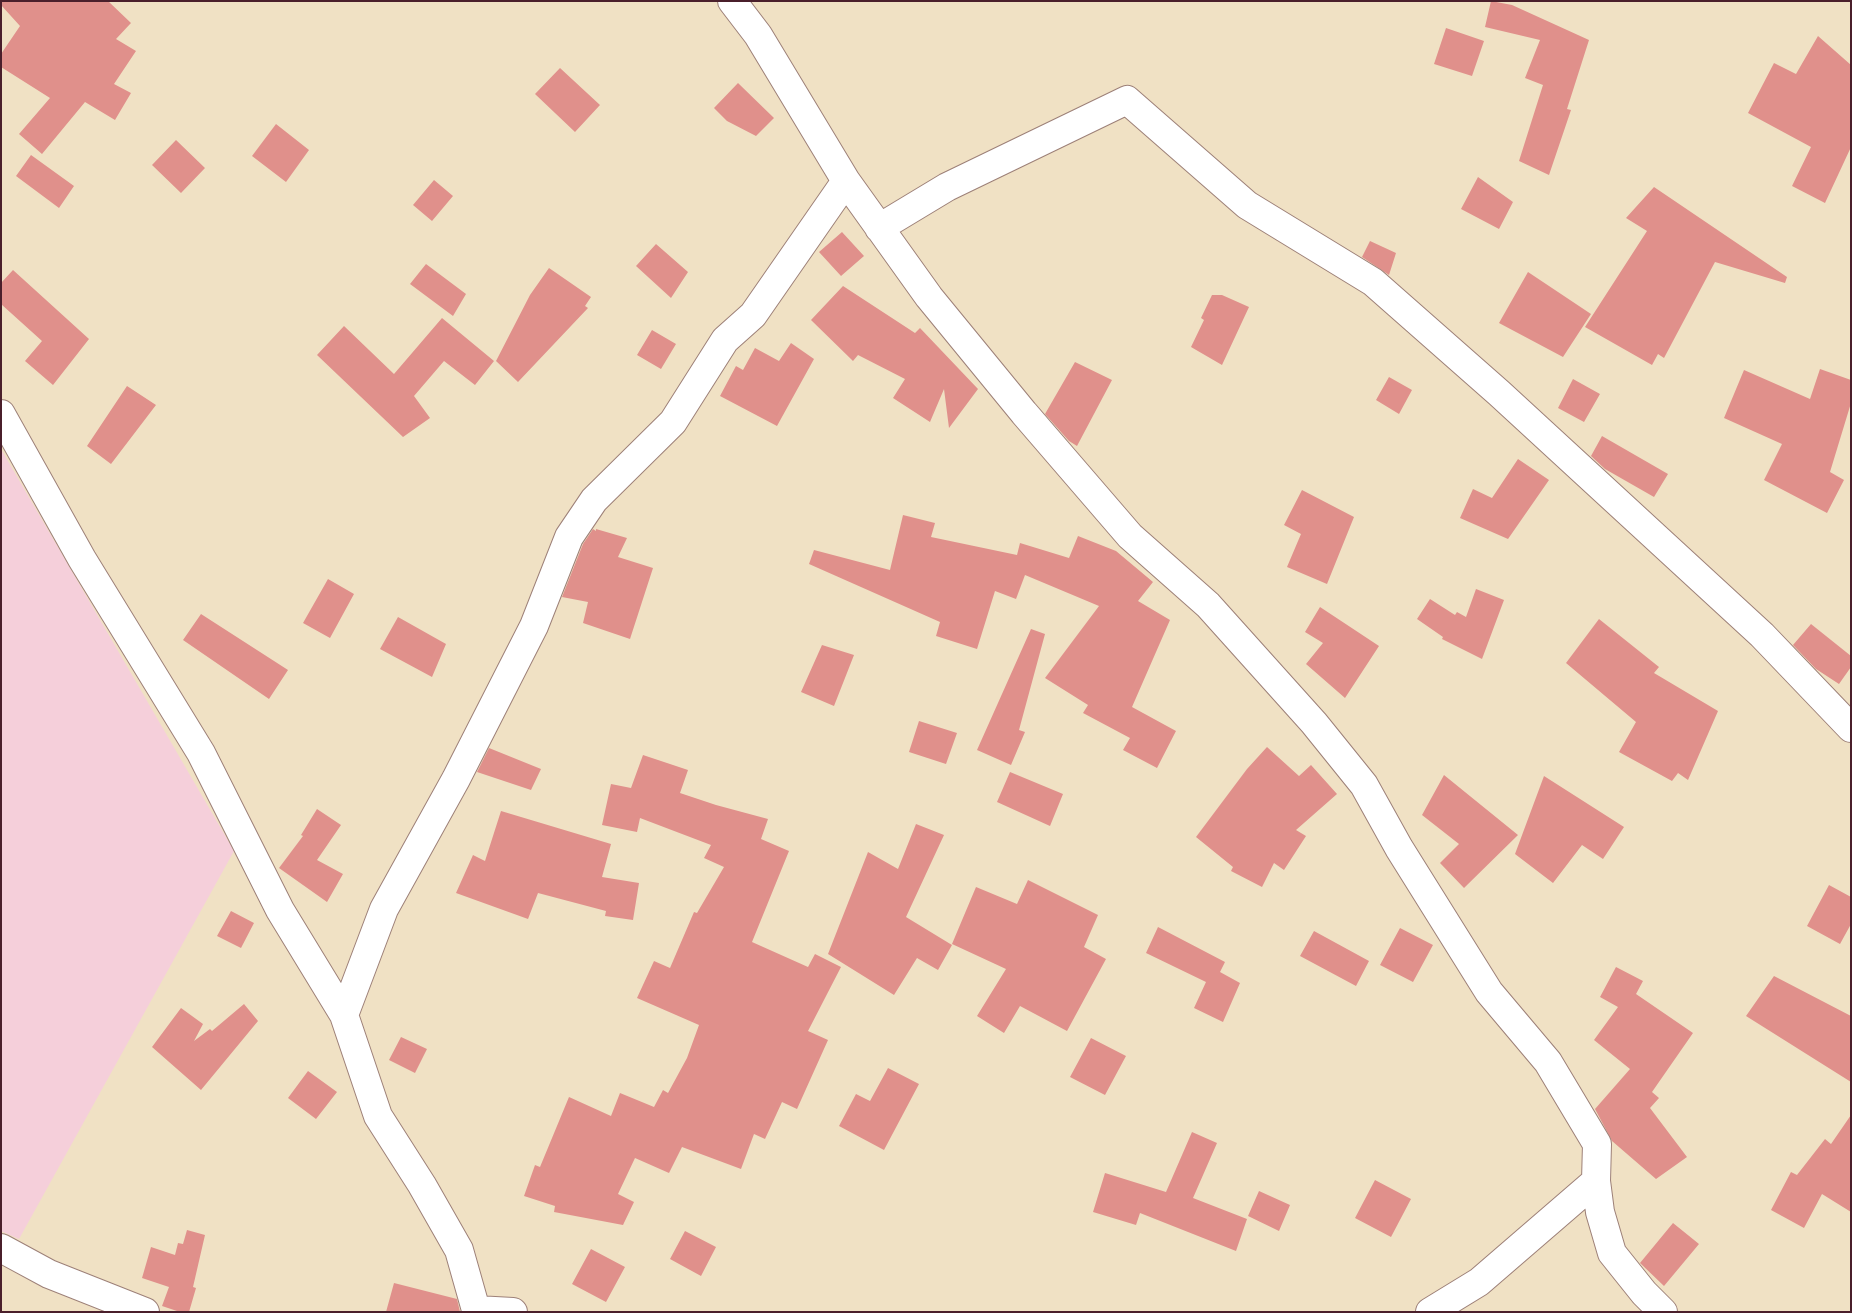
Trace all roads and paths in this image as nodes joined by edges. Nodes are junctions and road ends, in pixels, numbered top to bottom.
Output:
1 (732, 1) edge
2 (846, 181) junction
3 (879, 228) junction
4 (1, 414) edge
5 (1851, 728) edge
6 (344, 1015) junction
7 (1596, 1181) junction
8 (1, 1248) edge
9 (476, 1311) edge
10 (144, 1312) edge
11 (513, 1312) edge
12 (1430, 1312) edge
13 (1663, 1312) edge

1 - 2 street
2 - 3 street
2 - 6 street
3 - 5 street
3 - 7 street
4 - 6 street
6 - 9 street
7 - 12 street
7 - 13 street
8 - 10 street
9 - 11 street

